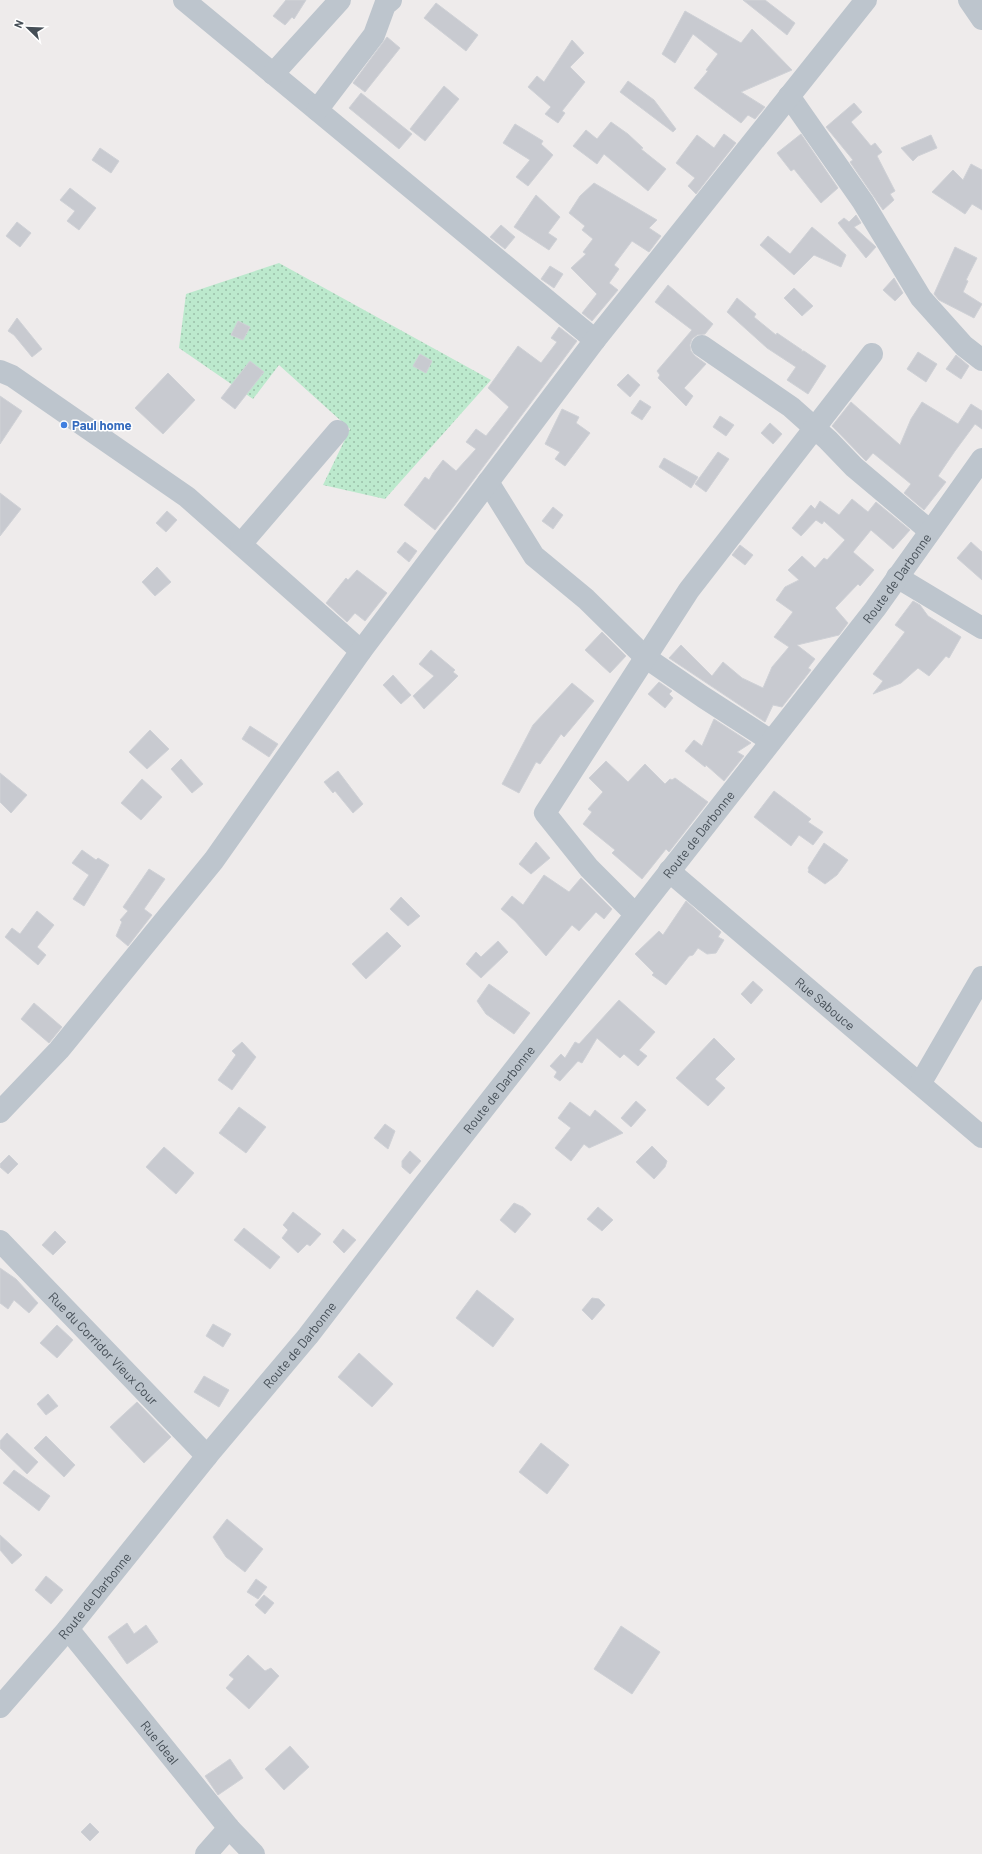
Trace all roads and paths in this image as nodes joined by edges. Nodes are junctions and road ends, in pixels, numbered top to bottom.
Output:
1 (184, 0) edge
2 (340, 0) edge
3 (391, 0) edge
4 (866, 0) edge
5 (969, 0) edge
6 (982, 19) edge
7 (273, 74) junction
8 (789, 96) junction
9 (317, 110) junction
10 (595, 340) junction
11 (702, 346) dead end
12 (872, 354) dead end
13 (982, 360) edge
14 (0, 371) edge
15 (814, 428) junction
16 (338, 431) dead end
17 (982, 459) edge
18 (488, 482) junction
19 (930, 531) junction
20 (241, 544) junction
21 (898, 577) junction
22 (982, 628) edge
23 (361, 650) junction
24 (645, 657) junction
25 (771, 741) junction
26 (669, 870) junction
27 (635, 914) junction
28 (982, 977) edge
29 (920, 1084) junction
30 (0, 1112) edge
31 (982, 1137) edge
32 (0, 1241) edge
33 (207, 1456) junction
34 (68, 1629) junction
35 (0, 1707) edge
36 (229, 1828) junction
37 (206, 1854) edge
38 (254, 1854) edge

1 - 7 street
2 - 7 street
3 - 9 street
4 - 8 street
5 - 6 street
7 - 9 street
8 - 10 street
8 - 13 street
9 - 10 street
10 - 18 street
11 - 15 street
12 - 15 street
14 - 20 street
15 - 19 street
15 - 24 street
16 - 20 street
17 - 19 street, Route de Darbonne
18 - 23 street
18 - 24 street
19 - 21 street, Route de Darbonne
20 - 23 street
21 - 22 street
21 - 25 street, Route de Darbonne
23 - 30 street
24 - 25 street
24 - 27 street
25 - 26 street, Route de Darbonne
26 - 27 street, Route de Darbonne
26 - 29 street, Rue Sabouce
27 - 33 street, Route de Darbonne
28 - 29 street
29 - 31 street, Rue Sabouce
32 - 33 street, Rue du Corridor Vieux Cour
33 - 34 street, Route de Darbonne
34 - 35 street, Route de Darbonne
34 - 36 street, Rue Ideal
36 - 37 street
36 - 38 street, Rue Ideal

